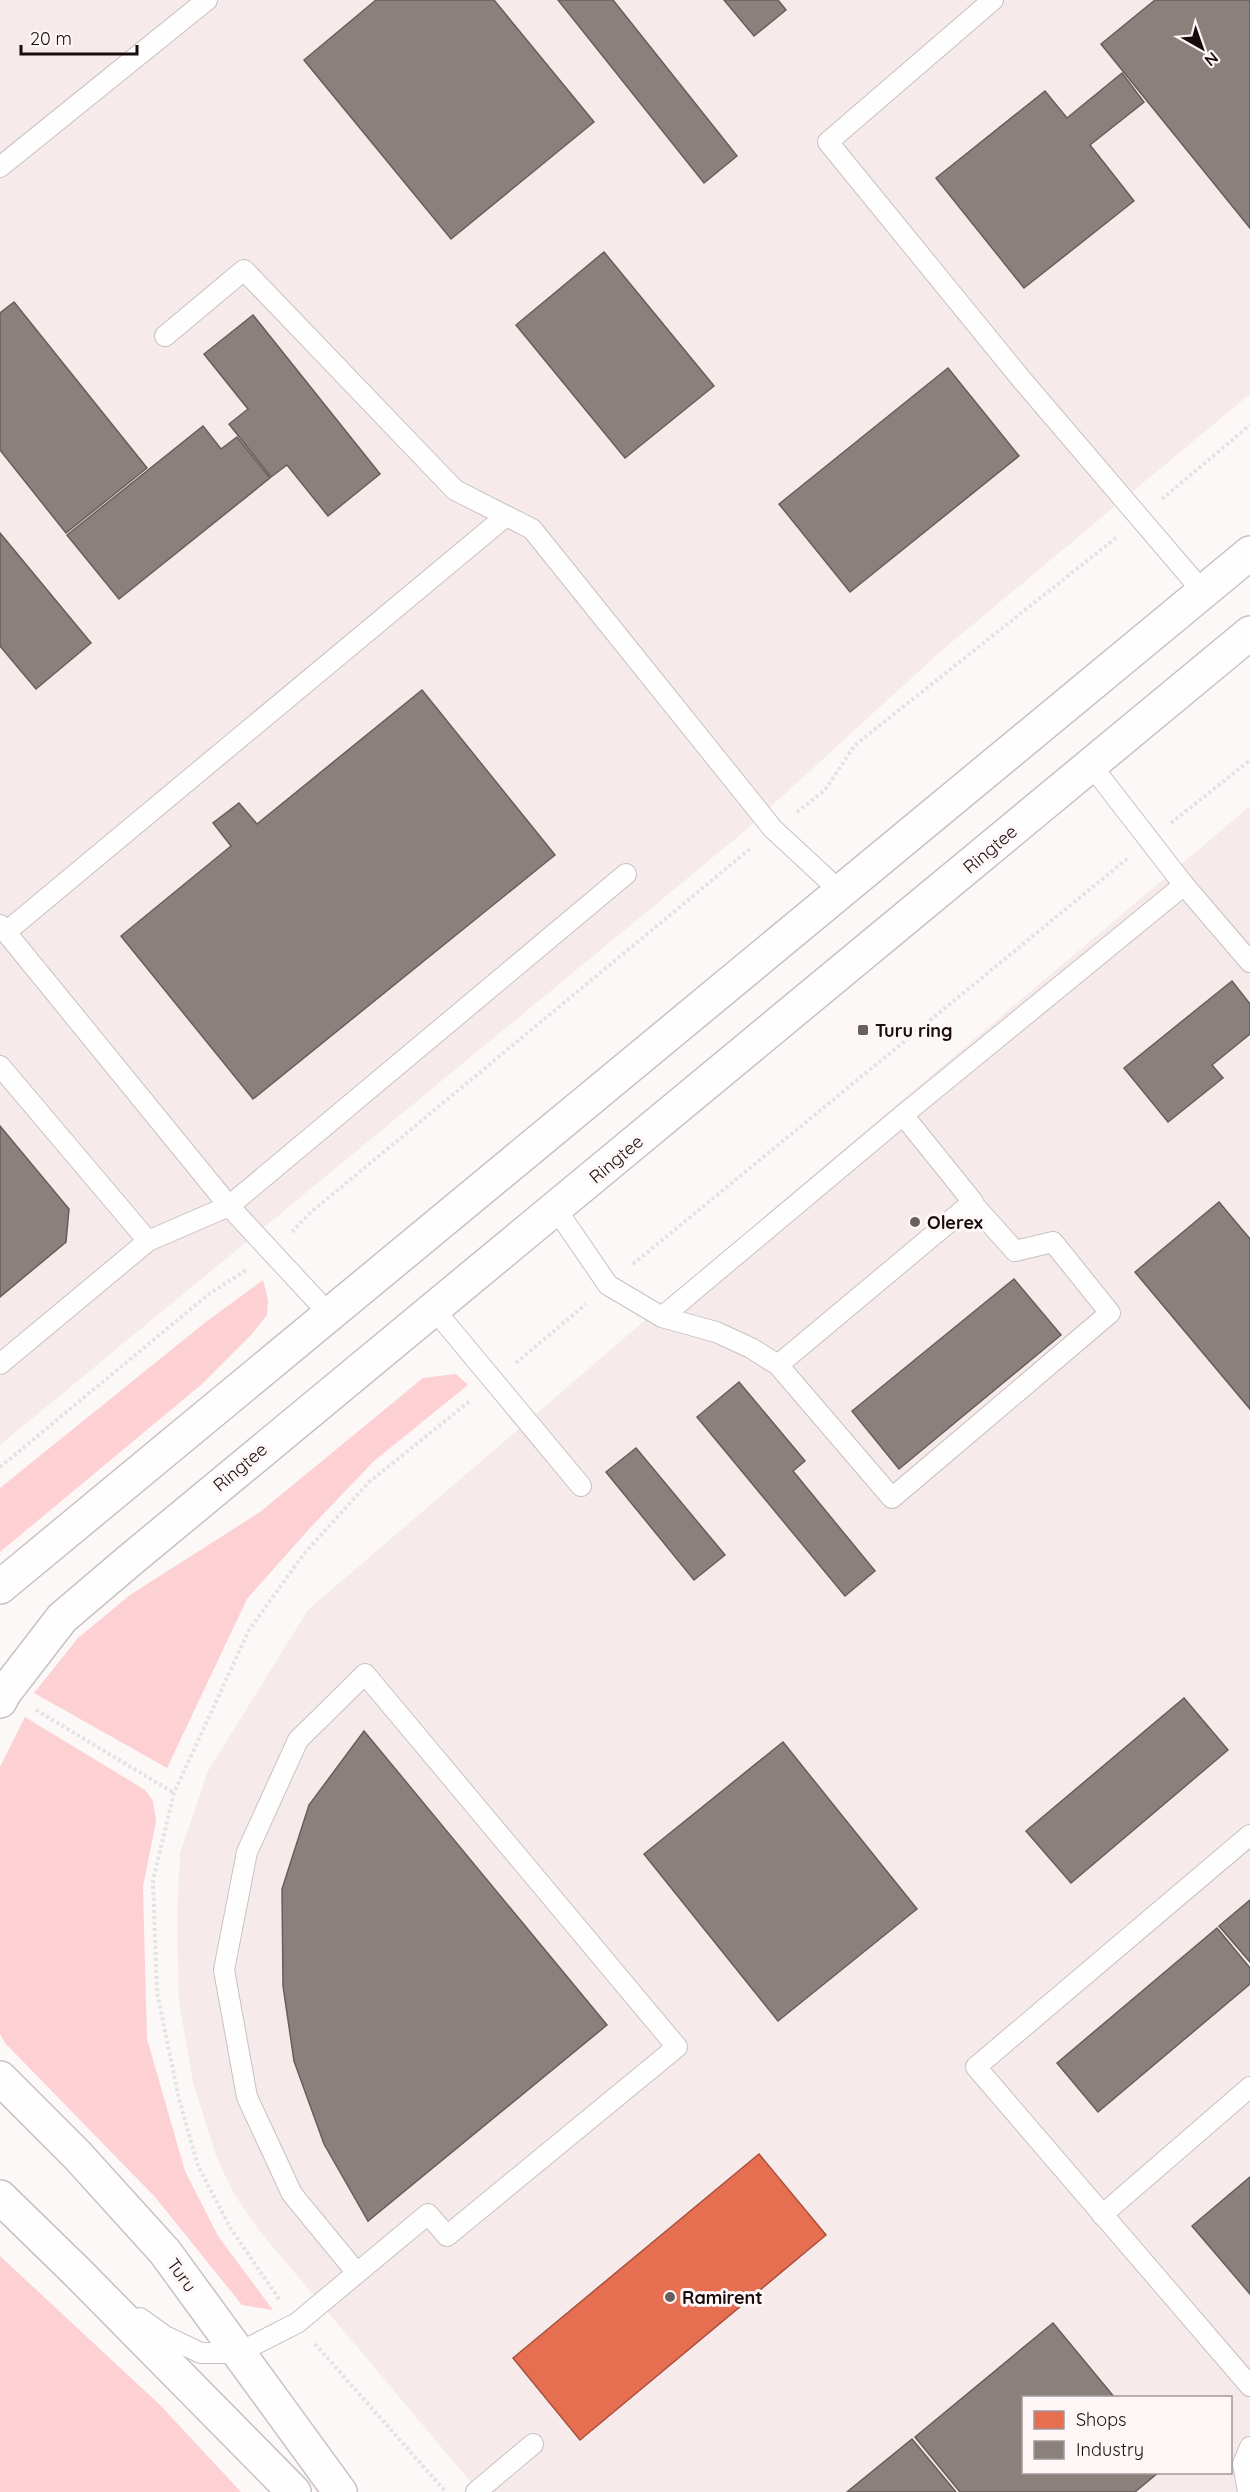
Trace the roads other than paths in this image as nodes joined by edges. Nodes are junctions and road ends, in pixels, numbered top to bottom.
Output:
1 (207, 0) edge
2 (993, 0) edge
3 (0, 167) edge
4 (165, 336) dead end
5 (506, 516) junction
6 (1250, 553) edge
7 (1203, 593) junction
8 (1250, 633) edge
9 (1091, 765) junction
10 (626, 874) dead end
11 (1184, 885) junction
12 (841, 891) junction
13 (3, 929) edge
14 (1250, 962) edge
15 (0, 1066) edge
16 (903, 1115) junction
17 (972, 1203) junction
18 (229, 1206) junction
19 (556, 1209) junction
20 (148, 1241) junction
21 (433, 1308) junction
22 (329, 1314) junction
23 (662, 1317) junction
24 (0, 1364) edge
25 (778, 1365) junction
26 (581, 1486) dead end
27 (0, 1587) edge
28 (0, 1701) edge
29 (1250, 1836) edge
30 (0, 2078) edge
31 (1250, 2087) edge
32 (0, 2197) edge
33 (1102, 2215) junction
34 (77, 2272) junction
35 (357, 2272) junction
36 (238, 2353) junction
37 (1250, 2386) edge
38 (532, 2444) dead end
39 (1250, 2447) edge
40 (294, 2492) edge
41 (340, 2492) edge
42 (476, 2492) edge
43 (1248, 2492) edge

1 - 3 lane
2 - 7 lane
4 - 5 lane
5 - 12 lane
5 - 13 lane
6 - 7 main road
7 - 12 main road
8 - 9 main road, Ringtee
9 - 11 lane
9 - 19 main road, Ringtee
10 - 18 lane
11 - 14 lane
11 - 16 lane
12 - 22 main road
13 - 18 lane
15 - 20 lane
16 - 17 lane
16 - 23 lane
17 - 25 lane
17 - 25 lane
18 - 20 lane
18 - 22 lane
19 - 21 main road, Ringtee
19 - 23 lane
20 - 24 lane
21 - 26 lane
21 - 28 main road, Ringtee
22 - 27 main road
23 - 25 lane
29 - 33 lane
30 - 36 main road, Turu
31 - 33 lane
32 - 34 main road
33 - 37 lane
34 - 36 lane
34 - 40 main road
35 - 35 lane
35 - 36 lane
36 - 41 main road, Turu
38 - 42 lane
39 - 43 lane

